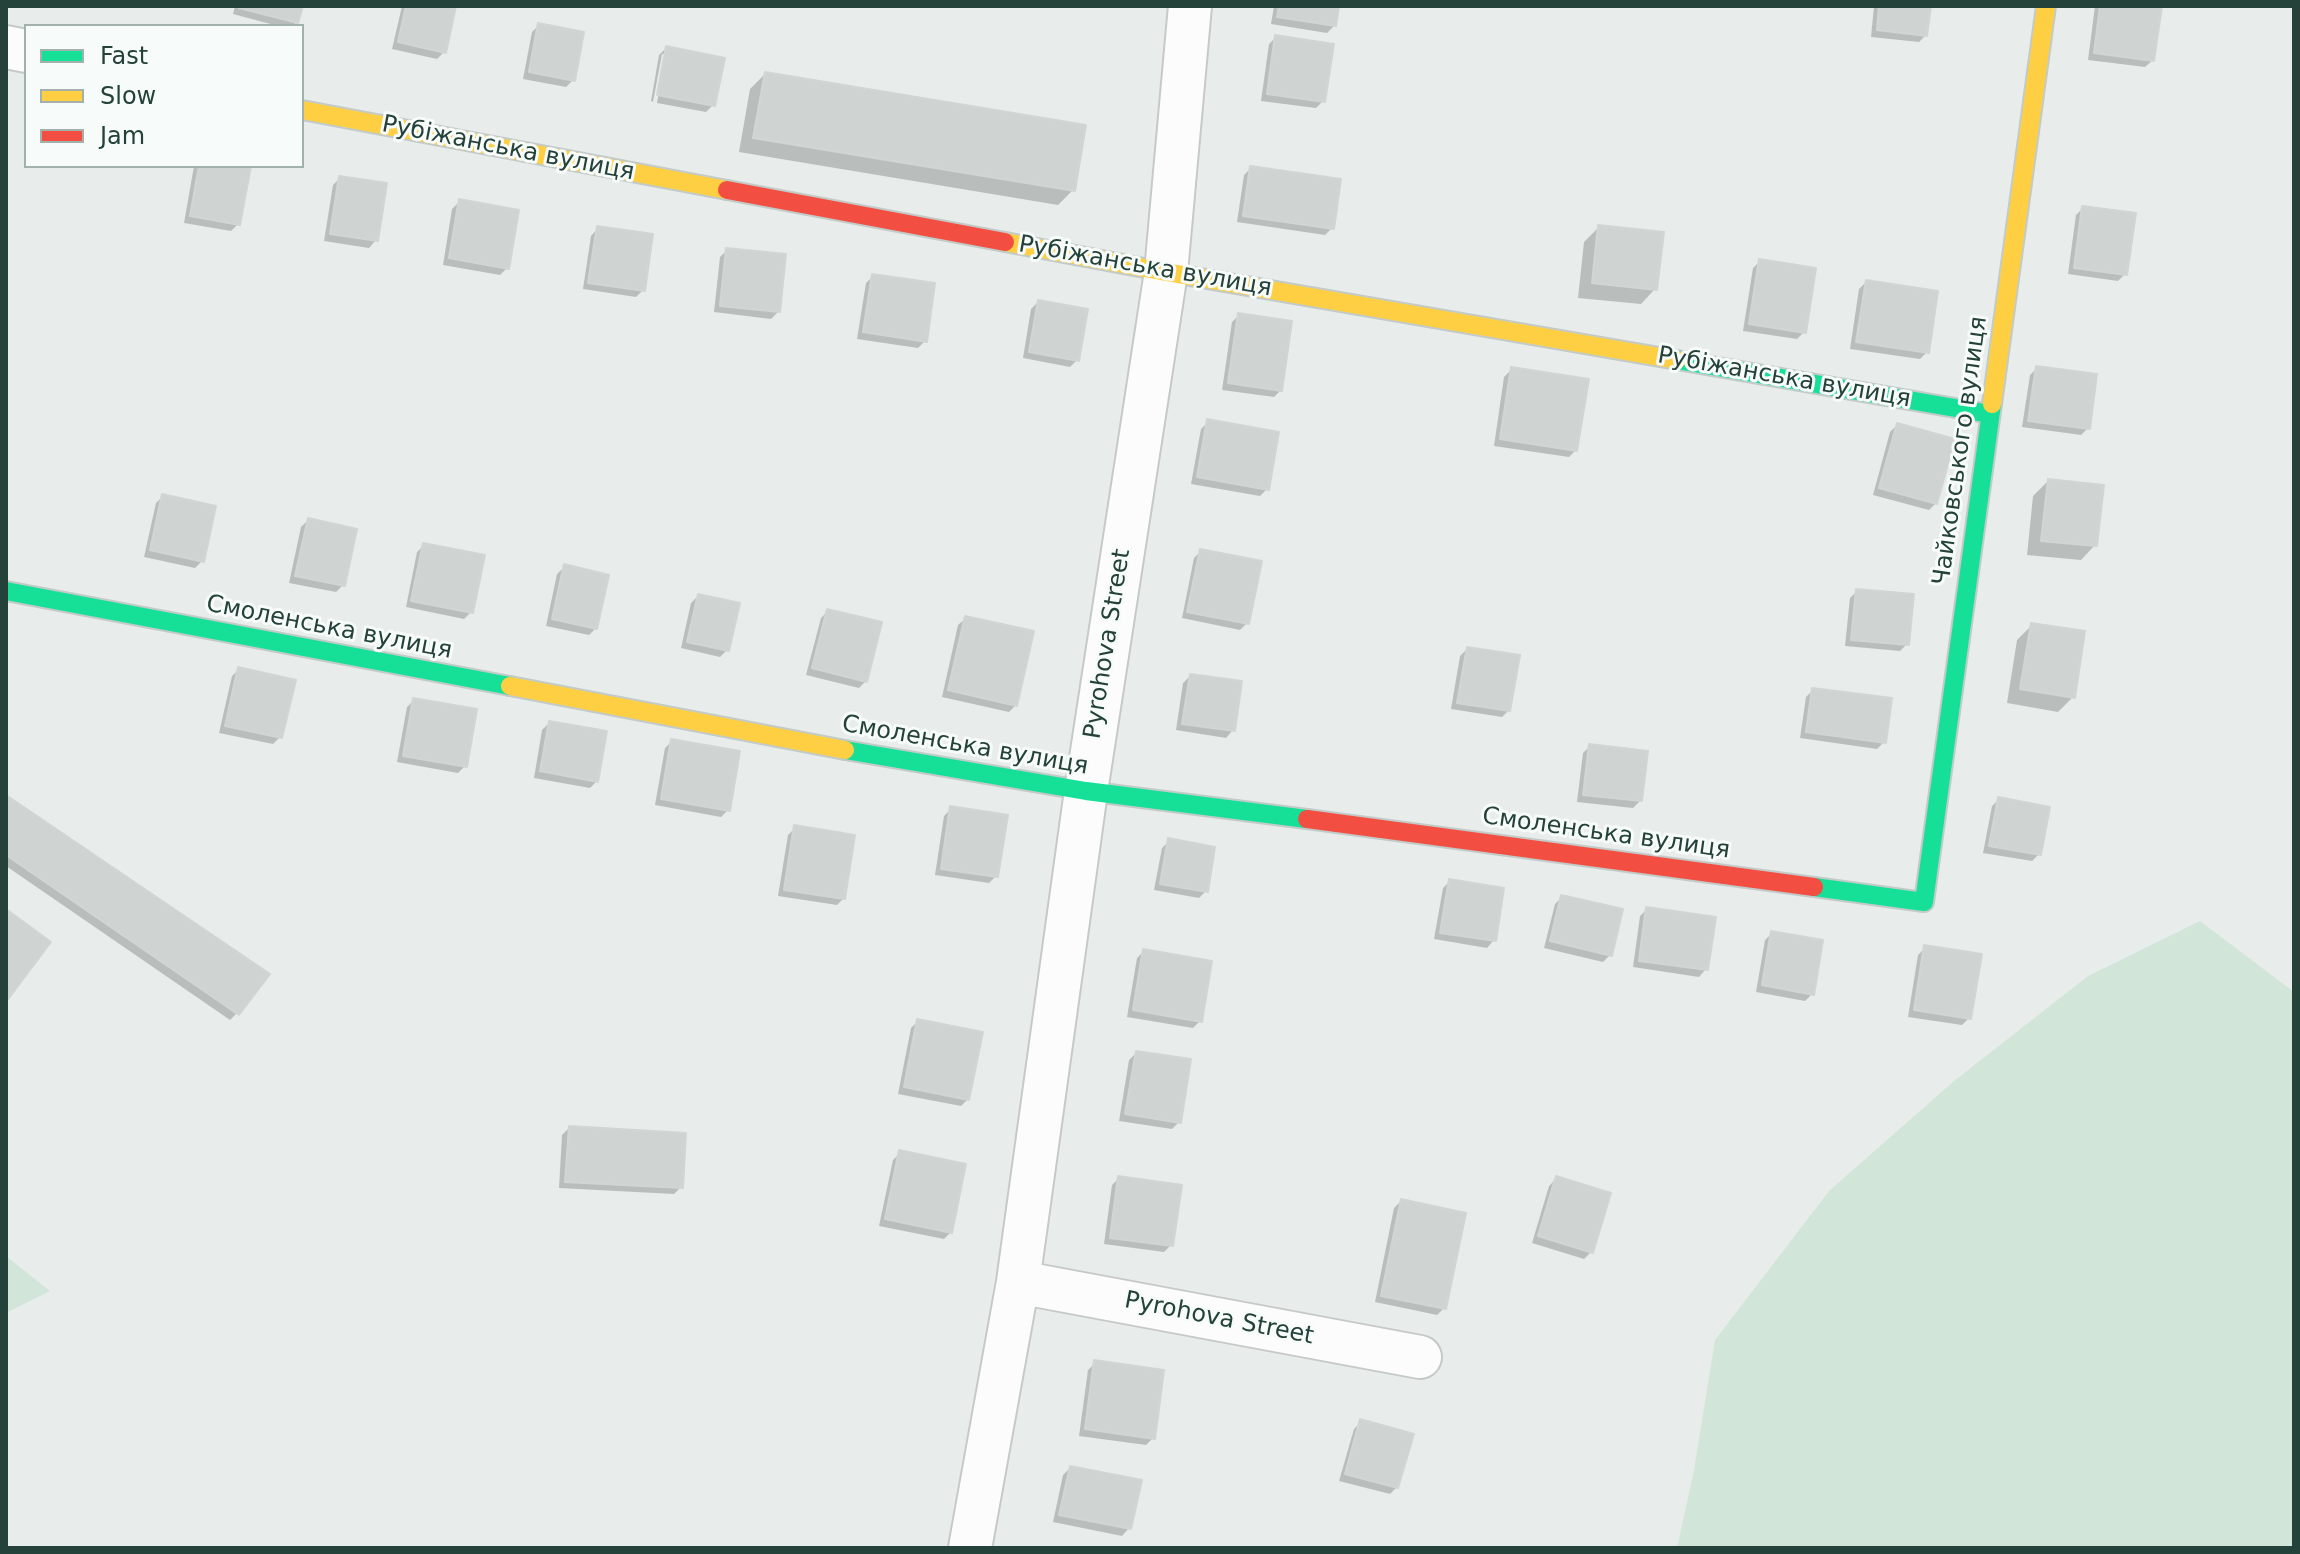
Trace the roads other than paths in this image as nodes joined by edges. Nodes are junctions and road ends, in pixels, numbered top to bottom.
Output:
1 (1190, 6) edge
2 (2046, 6) edge
3 (304, 110) edge
4 (1166, 272) junction
5 (1990, 414) junction
6 (6, 591) edge
7 (1086, 791) junction
8 (1924, 902) joint
9 (1018, 1282) junction
10 (1420, 1357) dead end
11 (970, 1548) edge

1 - 4 street, Pyrohova Street
2 - 5 street, Чайковського вулиця
3 - 4 street, Рубіжанська вулиця
4 - 5 street, Рубіжанська вулиця
4 - 7 street, Pyrohova Street
5 - 8 street, Чайковського вулиця
6 - 7 street, Смоленська вулиця
7 - 8 street, Смоленська вулиця
7 - 9 street, Pyrohova Street
9 - 10 street, Pyrohova Street
9 - 11 street, Pyrohova Street

